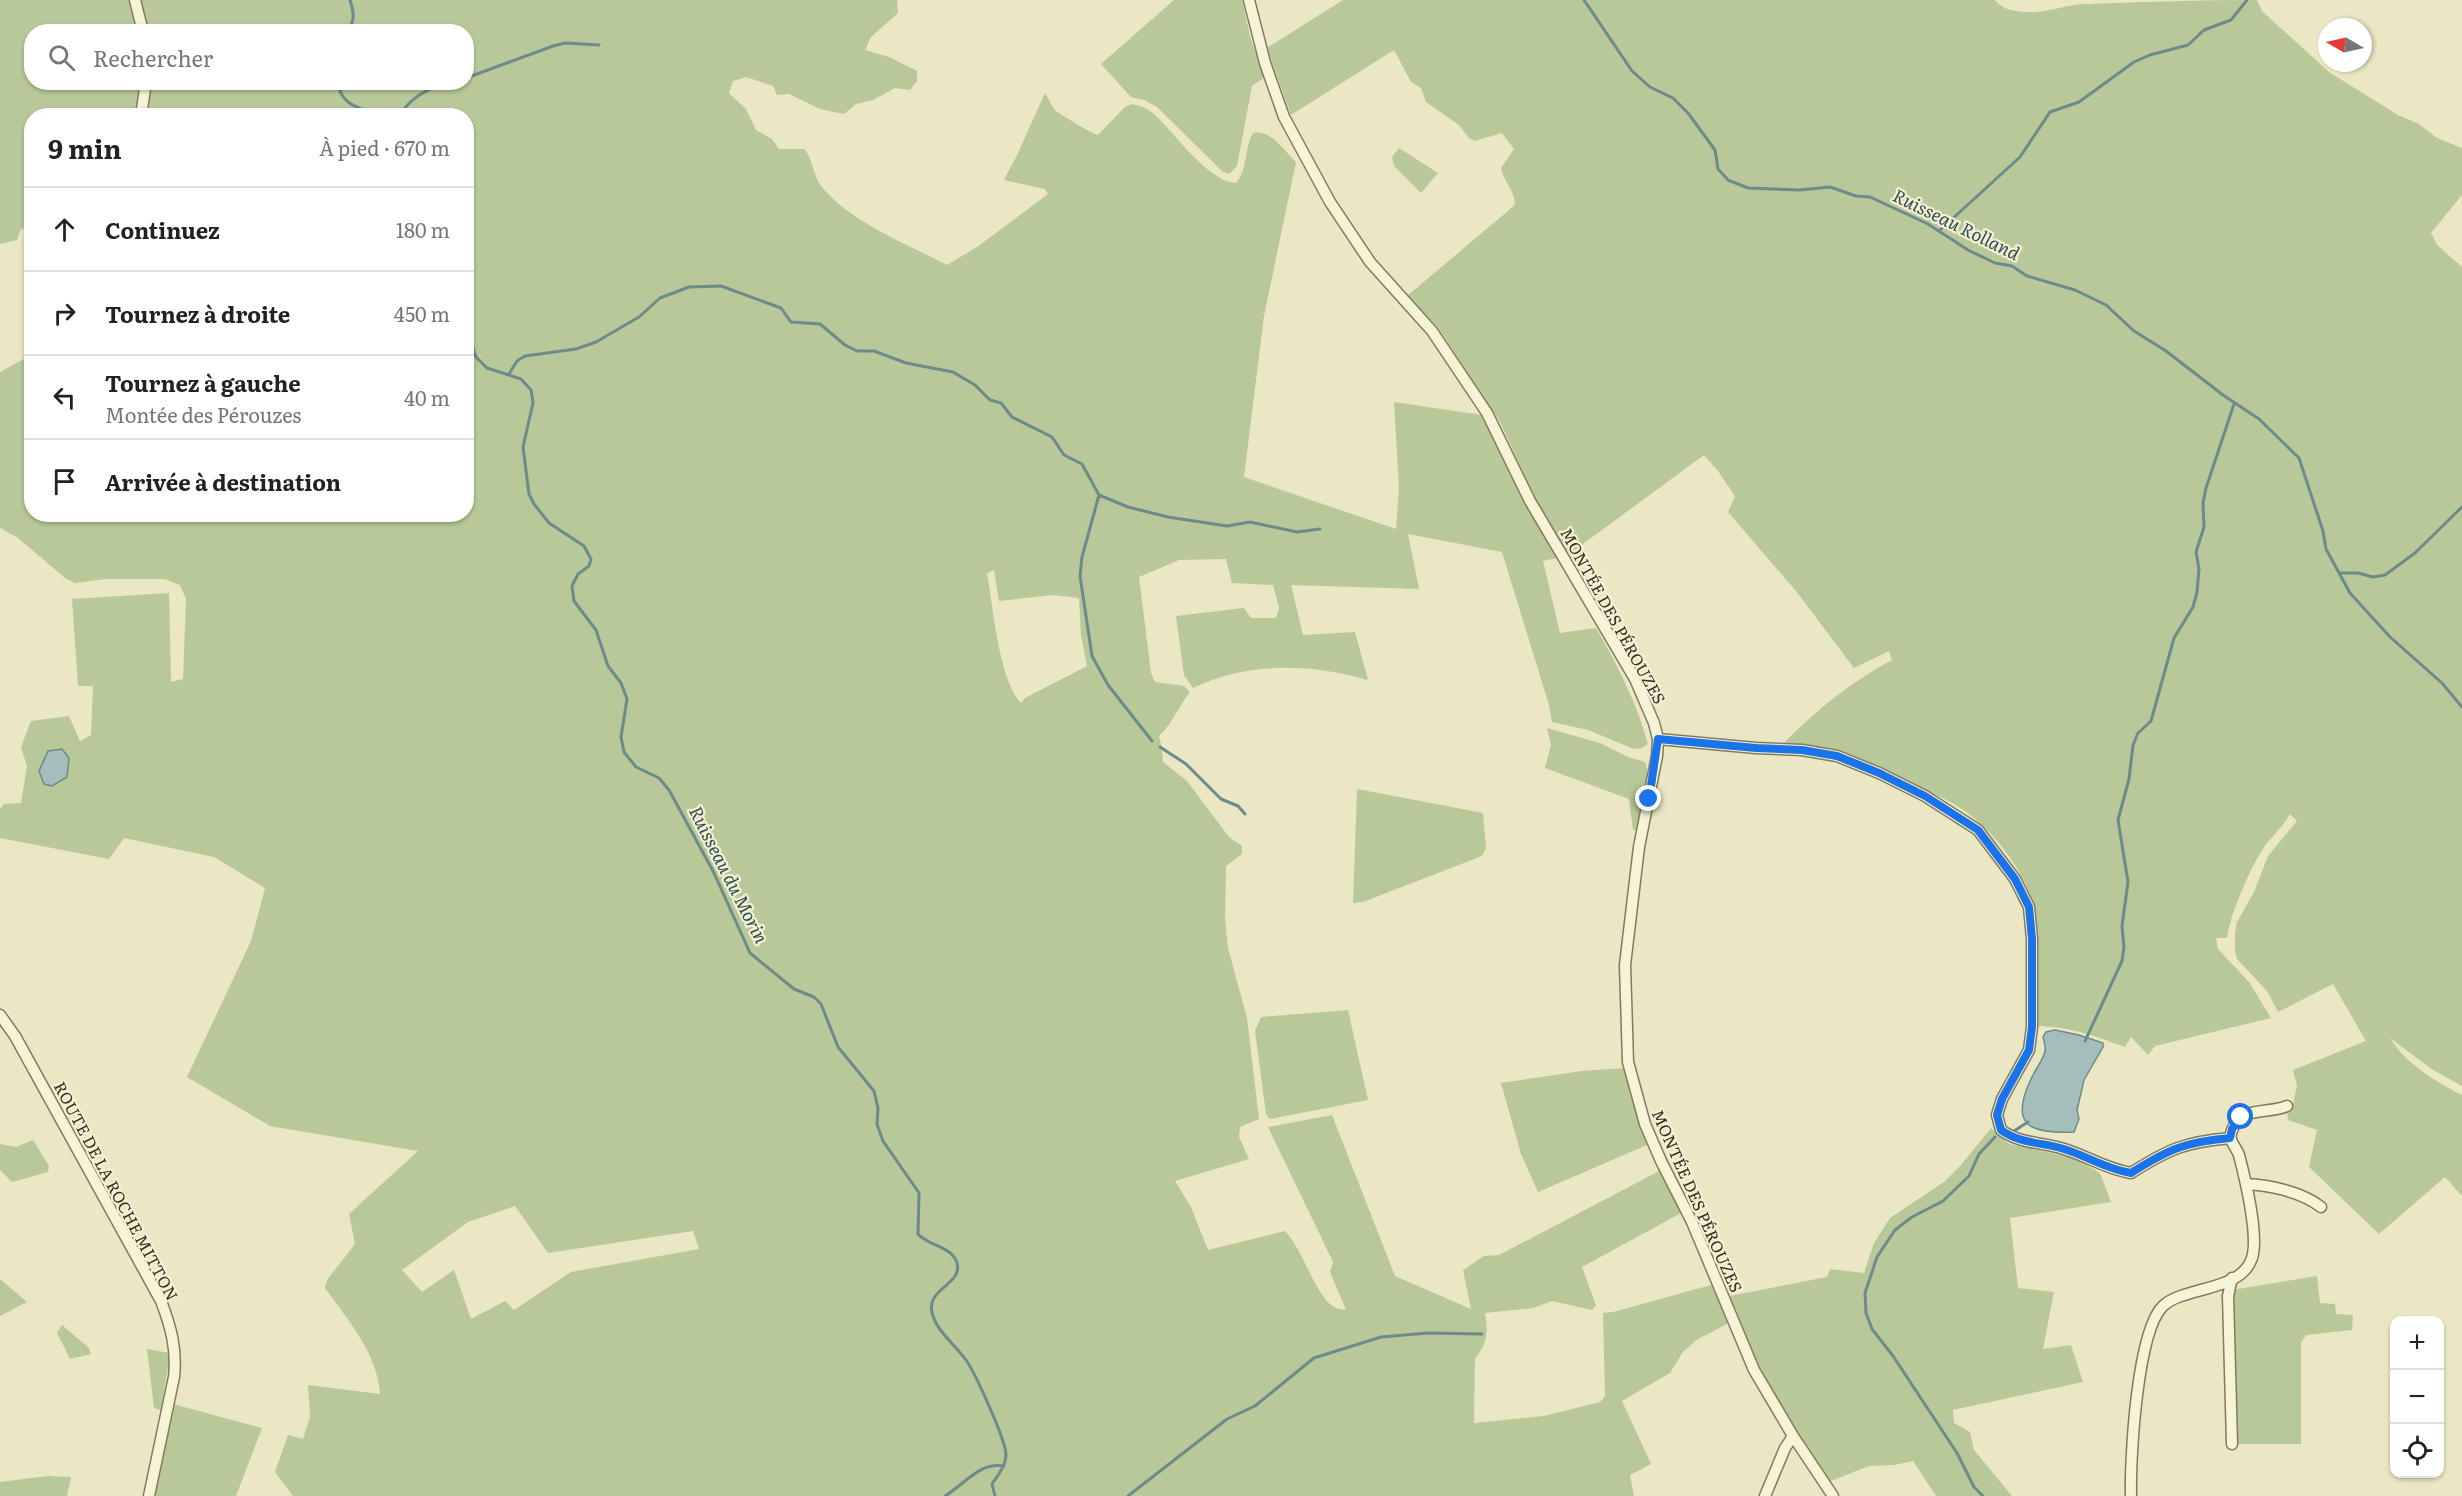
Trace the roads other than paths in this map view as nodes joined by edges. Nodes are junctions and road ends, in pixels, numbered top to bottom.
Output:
1 (135, 0) edge
2 (1249, 0) edge
3 (141, 24) edge
4 (145, 90) edge
5 (142, 108) edge
6 (1658, 739) junction
7 (0, 1015) edge
8 (2287, 1106) dead end
9 (2230, 1138) junction
10 (2246, 1184) junction
11 (2321, 1207) dead end
12 (2232, 1278) junction
13 (2216, 1287) junction
14 (2228, 1296) junction
15 (1793, 1436) junction
16 (2232, 1444) dead end
17 (149, 1496) edge
18 (1765, 1496) edge
19 (1833, 1496) edge
20 (2131, 1496) edge

1 - 3 street
2 - 6 street, MONTÉE DES PÉROUZES
4 - 5 street
6 - 9 street
6 - 15 street, MONTÉE DES PÉROUZES
7 - 17 street, ROUTE DE LA ROCHE MITTON
8 - 9 street
9 - 10 street
10 - 11 street
10 - 12 street
12 - 13 street
12 - 14 street
13 - 14 street
13 - 20 street
14 - 16 street
15 - 18 street
15 - 19 street, MONTÉE DES PÉROUZES

